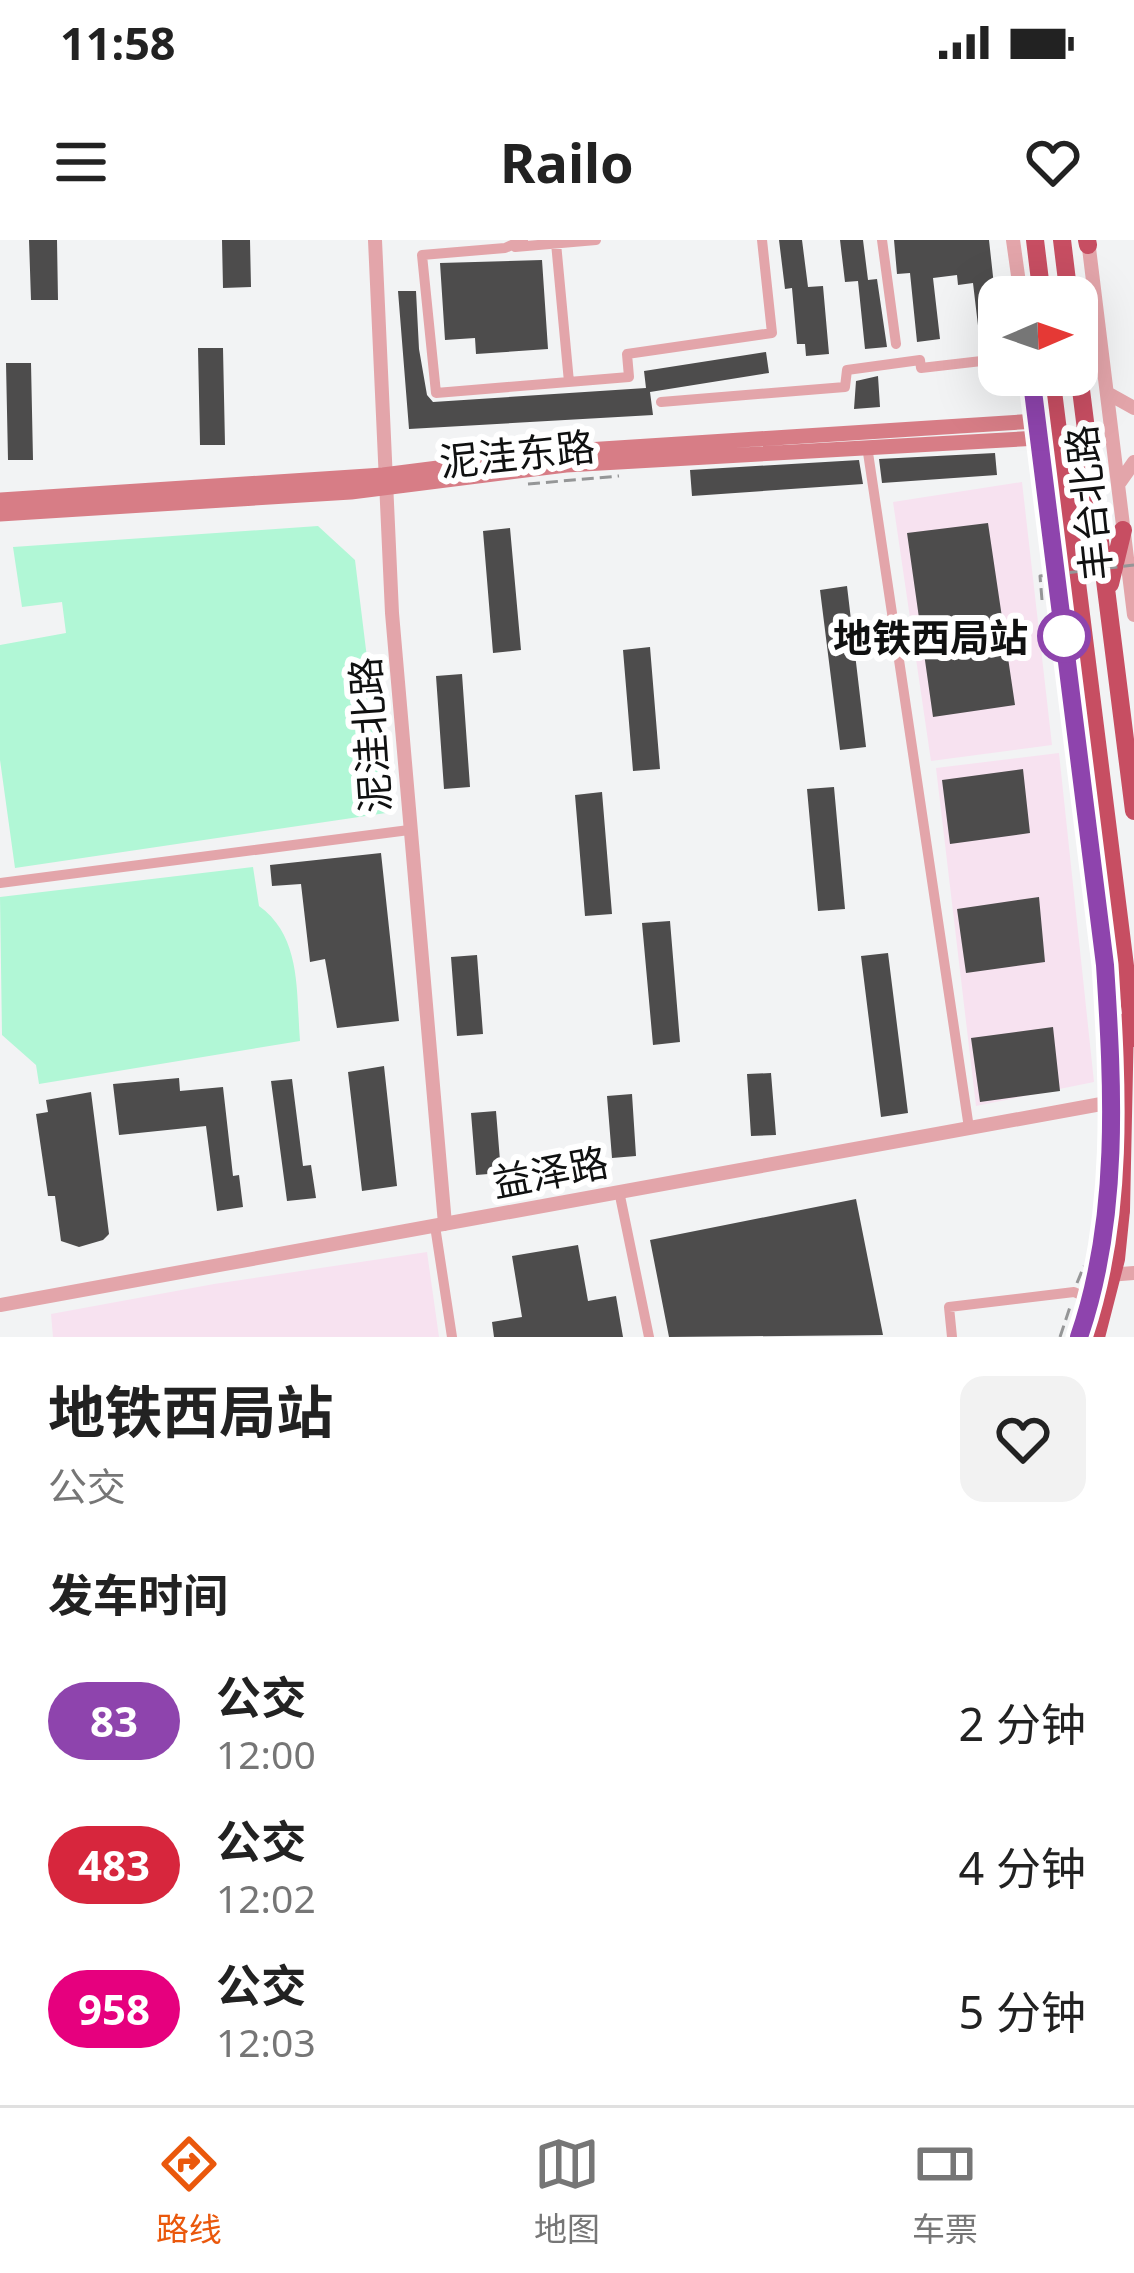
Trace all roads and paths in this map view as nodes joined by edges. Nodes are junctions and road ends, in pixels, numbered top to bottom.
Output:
1 (375, 240) edge
2 (523, 240) edge
3 (596, 240) edge
4 (762, 240) edge
5 (882, 240) edge
6 (1013, 240) edge
7 (1025, 240) edge
8 (1035, 240) edge
9 (1062, 240) edge
10 (1087, 242) edge
11 (556, 243) junction
12 (505, 248) junction
13 (1018, 276) edge
14 (1036, 276) edge
15 (1039, 276) edge
16 (1066, 276) edge
17 (896, 344) dead end
18 (978, 361) edge
19 (569, 382) junction
20 (1109, 394) junction
21 (1034, 396) edge
22 (1054, 396) edge
23 (1082, 396) edge
24 (661, 402) dead end
25 (1134, 407) edge
26 (1000, 423) junction
27 (1038, 430) junction
28 (922, 443) junction
29 (867, 446) junction
30 (1134, 462) edge
31 (621, 476) dead end
32 (383, 482) junction
33 (1120, 482) junction
34 (525, 484) dead end
35 (0, 500) edge
36 (0, 514) edge
37 (1123, 530) junction
38 (1134, 565) edge
39 (1107, 595) junction
40 (1042, 600) dead end
41 (1134, 615) edge
42 (1134, 811) edge
43 (409, 830) junction
44 (0, 883) edge
45 (1124, 969) junction
46 (1134, 1038) edge
47 (1119, 1103) junction
48 (969, 1128) junction
49 (1134, 1168) edge
50 (619, 1191) junction
51 (440, 1225) junction
52 (1134, 1228) edge
53 (1104, 1231) junction
54 (1134, 1273) edge
55 (1097, 1277) junction
56 (1092, 1300) junction
57 (0, 1305) edge
58 (452, 1337) edge
59 (649, 1337) edge
60 (952, 1337) edge
61 (1079, 1337) edge
62 (1096, 1337) edge

1 - 32 street, 泥洼北路
2 - 12 street
3 - 11 street
4 - 19 street
5 - 17 street
6 - 13 street
7 - 14 highway
8 - 15 highway
9 - 16 highway
10 - 20 street, 丰台北路
11 - 12 street
11 - 19 street
12 - 19 street
18 - 24 street
20 - 25 street
20 - 33 street, 丰台北路
21 - 27 street, 丰台北路
22 - 45 highway, 丰台北路
23 - 39 highway, 丰台北路
26 - 27 main road, 泥洼东路
26 - 28 main road
26 - 32 main road, 泥洼东路
27 - 28 main road, 泥洼东路
27 - 47 street, 丰台北路
28 - 29 main road, 泥洼东路
29 - 32 main road, 泥洼东路
29 - 48 street
30 - 33 street
31 - 34 path, 泥洼东路
32 - 35 main road, 泥洼东路
32 - 36 main road, 泥洼东路
32 - 43 street, 泥洼北路
33 - 37 street, 丰台北路
37 - 39 highway
37 - 41 street, 丰台北路
38 - 40 path, bridge
39 - 42 highway, 丰台北路
43 - 44 street
43 - 51 street, 泥洼北路
45 - 46 highway, 丰台北路
45 - 47 highway
47 - 48 street, 益泽路
47 - 49 highway
47 - 53 street, 丰台北路
47 - 62 highway, bridge
48 - 50 street, 益泽路
50 - 51 street, 益泽路
50 - 59 street
51 - 57 street, 益泽路
51 - 58 street
52 - 53 street
53 - 55 street, 丰台北路
54 - 55 street
55 - 56 street, 丰台北路
56 - 60 street
56 - 61 street, 丰台北路

